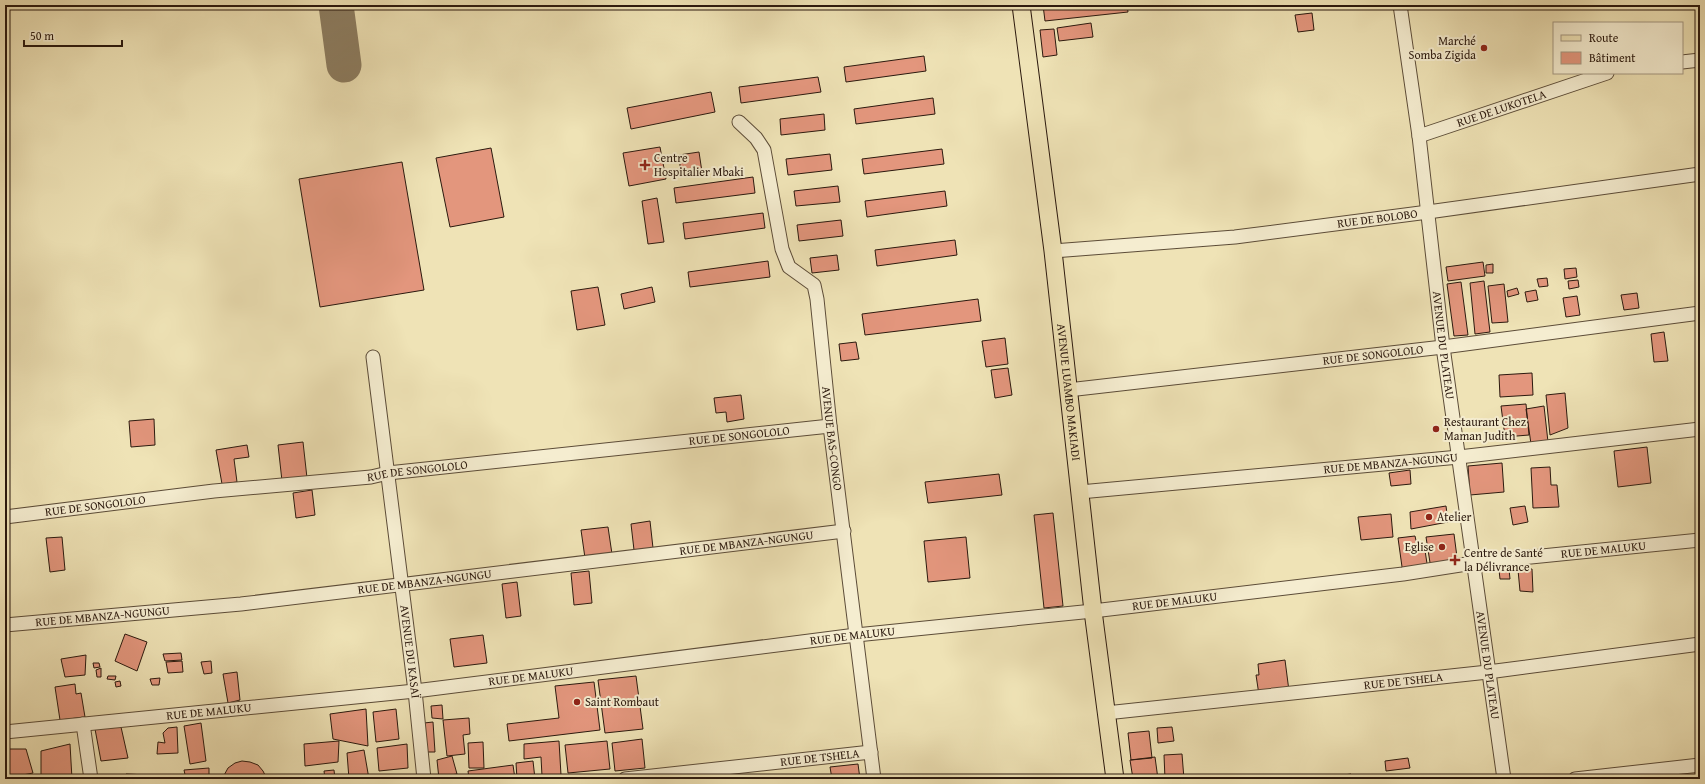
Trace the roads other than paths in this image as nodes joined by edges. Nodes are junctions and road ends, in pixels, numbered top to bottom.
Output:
1 (1021, 5) edge
2 (1400, 5) edge
3 (1700, 60) edge
4 (1683, 62) edge
5 (1604, 74) edge
6 (739, 122) dead end
7 (1419, 136) junction
8 (1700, 174) edge
9 (1428, 212) junction
10 (1053, 251) junction
11 (1700, 313) edge
12 (1442, 348) junction
13 (373, 357) dead end
14 (1068, 390) junction
15 (830, 426) junction
16 (1700, 429) edge
17 (1459, 457) junction
18 (388, 473) junction
19 (1080, 492) junction
20 (5, 517) edge
21 (844, 531) junction
22 (1700, 540) edge
23 (1473, 563) junction
24 (401, 584) junction
25 (1093, 611) junction
26 (5, 626) edge
27 (856, 635) junction
28 (1700, 644) edge
29 (1488, 672) junction
30 (415, 690) junction
31 (1106, 713) junction
32 (83, 724) junction
33 (5, 732) edge
34 (871, 752) junction
35 (1700, 764) edge
36 (91, 779) edge
37 (424, 779) edge
38 (625, 779) edge
39 (874, 779) edge
40 (1114, 779) edge
41 (1504, 779) edge
42 (1575, 779) edge

1 - 10 main road, AVENUE LUAMBO MAKIADI
2 - 7 street, AVENUE DU PLATEAU
3 - 4 street
5 - 7 street, RUE DE LUKOTELA
6 - 15 street, AVENUE BAS-CONGO
7 - 9 street, AVENUE DU PLATEAU
8 - 9 street, RUE DE BOLOBO
9 - 10 street, RUE DE BOLOBO
9 - 12 street, AVENUE DU PLATEAU
10 - 14 main road, AVENUE LUAMBO MAKIADI
11 - 12 street, RUE DE SONGOLOLO
12 - 14 street, RUE DE SONGOLOLO
12 - 17 street, AVENUE DU PLATEAU
13 - 18 street, AVENUE DU KASAÏ
14 - 19 main road, AVENUE LUAMBO MAKIADI
15 - 18 street, RUE DE SONGOLOLO
15 - 21 street, AVENUE BAS-CONGO
16 - 17 street, RUE DE MBANZA-NGUNGU
17 - 19 street, RUE DE MBANZA-NGUNGU
17 - 23 street, AVENUE DU PLATEAU
18 - 20 street, RUE DE SONGOLOLO
18 - 24 street, AVENUE DU KASAÏ
19 - 25 main road, AVENUE LUAMBO MAKIADI
21 - 24 street, RUE DE MBANZA-NGUNGU
21 - 27 street, AVENUE BAS-CONGO
22 - 23 street, RUE DE MALUKU
23 - 25 street, RUE DE MALUKU
23 - 29 street, AVENUE DU PLATEAU
24 - 26 street, RUE DE MBANZA-NGUNGU
24 - 30 street, AVENUE DU KASAÏ
25 - 27 street, RUE DE MALUKU
25 - 31 main road, AVENUE LUAMBO MAKIADI
27 - 30 street, RUE DE MALUKU
27 - 34 street, AVENUE BAS-CONGO
28 - 29 street, RUE DE TSHELA
29 - 31 street, RUE DE TSHELA
29 - 41 street, AVENUE DU PLATEAU
30 - 32 street, RUE DE MALUKU
30 - 37 street, AVENUE DU KASAÏ
31 - 40 main road, AVENUE LUAMBO MAKIADI
32 - 33 street, RUE DE MALUKU
32 - 36 street
34 - 38 street, RUE DE TSHELA
34 - 39 street, AVENUE BAS-CONGO
35 - 42 street

